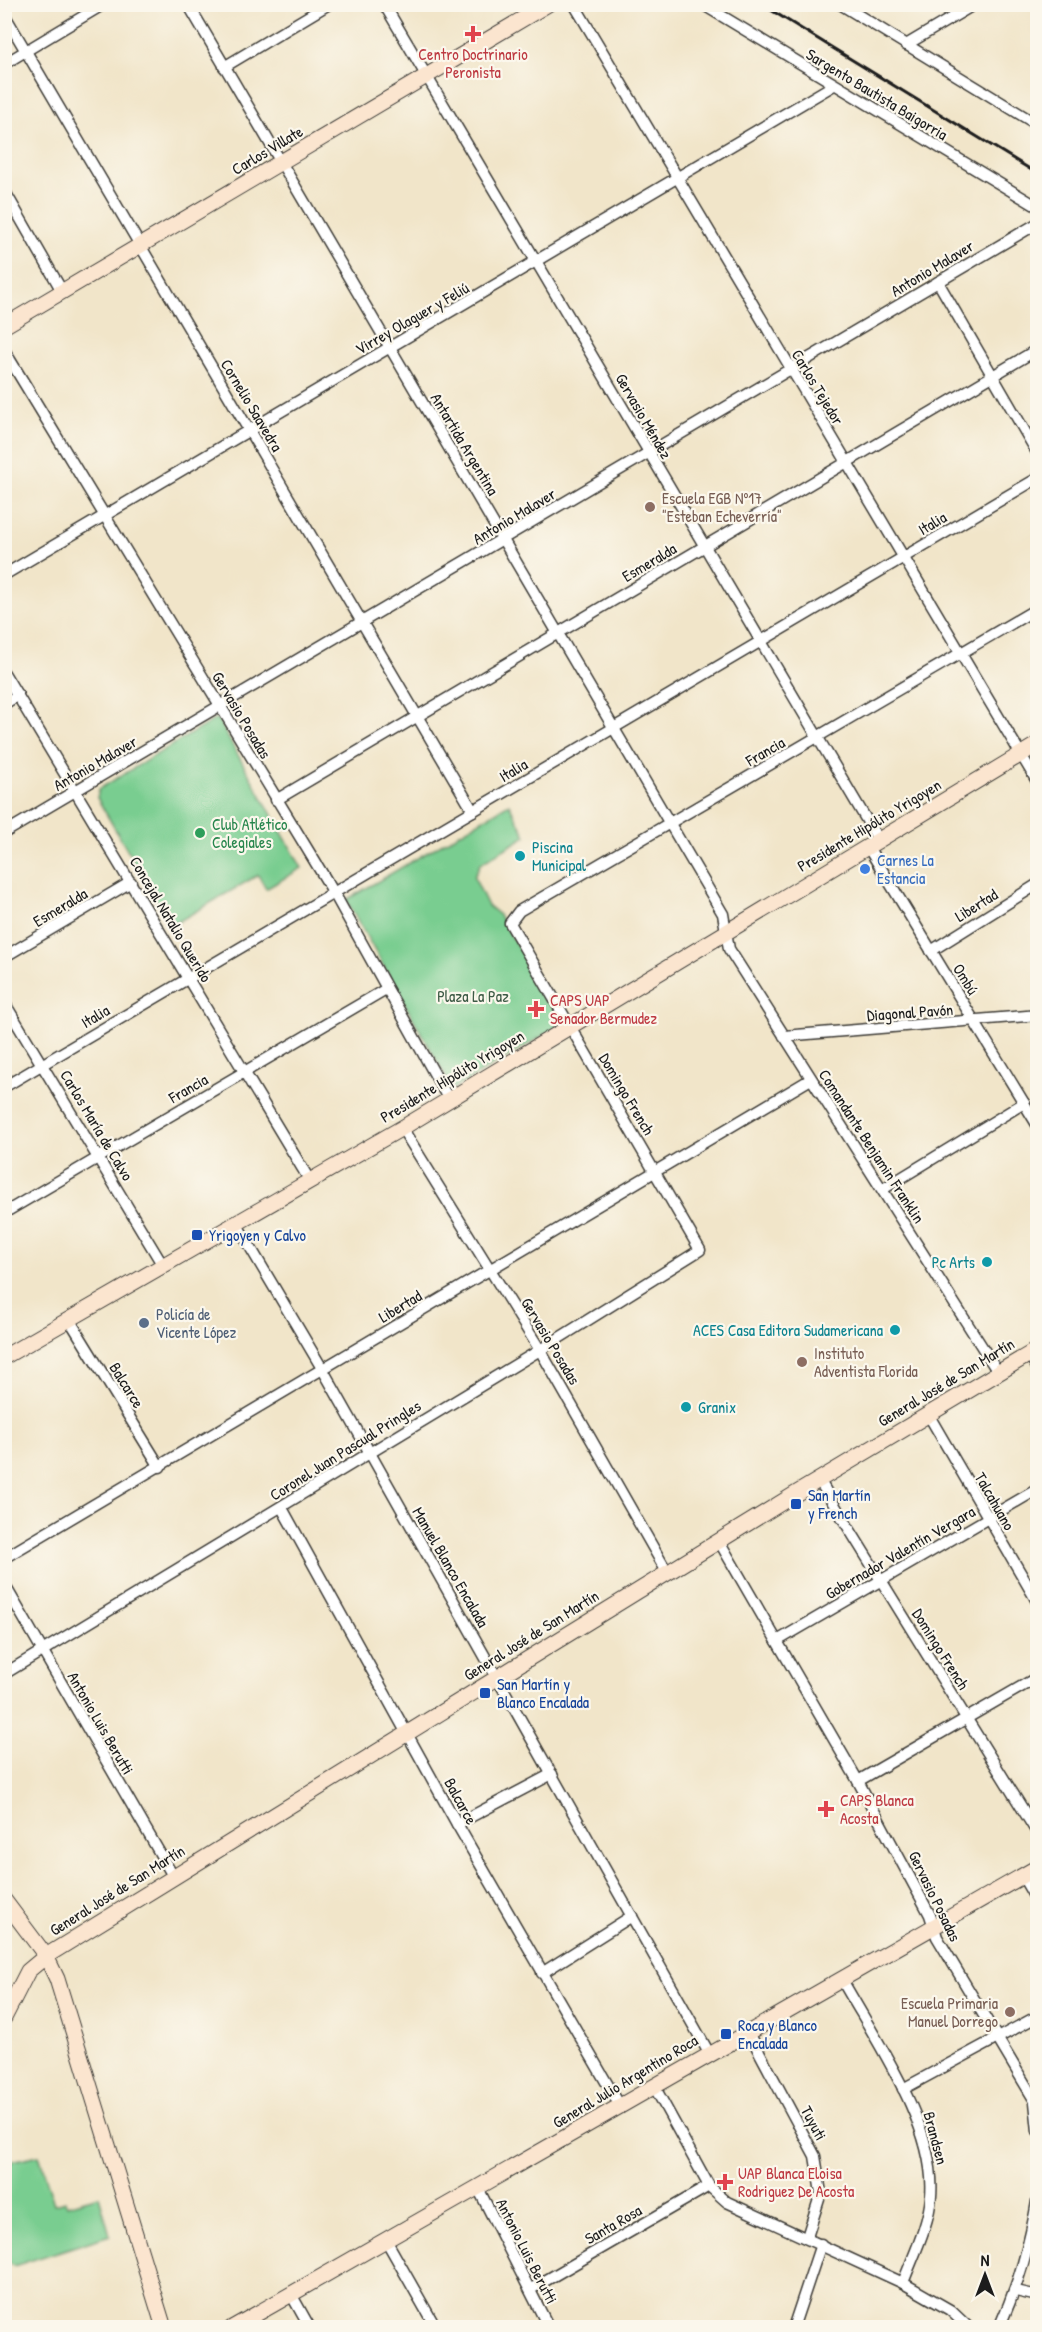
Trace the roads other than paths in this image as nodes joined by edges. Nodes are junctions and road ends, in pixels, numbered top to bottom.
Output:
1 (104, 4) edge
2 (188, 4) edge
3 (329, 4) edge
4 (384, 4) edge
5 (548, 4) edge
6 (574, 4) edge
7 (702, 4) edge
8 (840, 4) edge
9 (970, 6) edge
10 (4, 14) edge
11 (906, 45) junction
12 (26, 51) junction
13 (4, 64) edge
14 (224, 67) junction
15 (427, 76) junction
16 (834, 85) junction
17 (1038, 125) edge
18 (281, 163) junction
19 (677, 178) junction
20 (4, 190) edge
21 (1038, 207) edge
22 (1038, 223) edge
23 (140, 246) junction
24 (537, 262) junction
25 (938, 282) junction
26 (62, 291) junction
27 (4, 326) edge
28 (390, 347) junction
29 (4, 350) edge
30 (1038, 350) edge
31 (790, 370) junction
32 (992, 376) junction
33 (250, 431) junction
34 (648, 454) junction
35 (1038, 454) edge
36 (846, 463) junction
37 (1038, 478) edge
38 (104, 518) junction
39 (503, 539) junction
40 (704, 547) junction
41 (902, 558) junction
42 (4, 575) edge
43 (1038, 608) edge
44 (363, 622) junction
45 (559, 633) junction
46 (761, 641) junction
47 (960, 653) junction
48 (4, 673) edge
49 (18, 695) junction
50 (4, 704) edge
51 (220, 707) junction
52 (418, 716) junction
53 (615, 727) junction
54 (818, 736) junction
55 (1038, 744) edge
56 (1020, 754) junction
57 (1038, 783) edge
58 (76, 791) junction
59 (276, 800) junction
60 (473, 811) junction
61 (670, 824) junction
62 (4, 833) edge
63 (874, 844) junction
64 (131, 882) junction
65 (1038, 884) edge
66 (334, 892) junction
67 (510, 922) joint
68 (726, 933) junction
69 (931, 951) junction
70 (4, 957) edge
71 (189, 978) junction
72 (386, 989) junction
73 (4, 1002) edge
74 (1038, 1015) edge
75 (975, 1022) junction
76 (570, 1026) junction
77 (784, 1036) junction
78 (42, 1064) junction
79 (245, 1072) junction
80 (811, 1080) junction
81 (4, 1087) edge
82 (449, 1100) junction
83 (1024, 1103) junction
84 (1038, 1126) edge
85 (402, 1128) junction
86 (99, 1157) junction
87 (656, 1172) junction
88 (310, 1181) junction
89 (883, 1189) junction
90 (4, 1213) edge
91 (236, 1223) junction
92 (700, 1250) joint
93 (162, 1264) junction
94 (491, 1270) junction
95 (69, 1319) junction
96 (540, 1350) junction
97 (1033, 1351) edge
98 (4, 1357) edge
99 (1038, 1369) edge
100 (322, 1370) junction
101 (998, 1372) junction
102 (928, 1414) junction
103 (368, 1452) junction
104 (160, 1467) junction
105 (819, 1480) junction
106 (1038, 1489) edge
107 (282, 1508) junction
108 (988, 1518) junction
109 (719, 1541) junction
110 (4, 1558) edge
111 (667, 1572) junction
112 (881, 1581) junction
113 (4, 1584) edge
114 (1038, 1603) edge
115 (777, 1641) junction
116 (42, 1651) junction
117 (4, 1674) edge
118 (497, 1676) junction
119 (1038, 1677) edge
120 (965, 1718) junction
121 (406, 1733) junction
122 (552, 1774) junction
123 (858, 1781) junction
124 (457, 1824) junction
125 (1038, 1834) edge
126 (1038, 1867) edge
127 (1022, 1875) junction
128 (173, 1876) junction
129 (4, 1900) edge
130 (1038, 1903) edge
131 (632, 1916) junction
132 (933, 1925) junction
133 (46, 1956) junction
134 (542, 1973) junction
135 (841, 1978) junction
136 (1038, 2016) edge
137 (4, 2018) edge
138 (748, 2031) junction
139 (995, 2039) junction
140 (709, 2053) junction
141 (654, 2086) junction
142 (903, 2089) junction
143 (1036, 2104) edge
144 (620, 2106) junction
145 (1038, 2131) edge
146 (709, 2186) junction
147 (478, 2188) junction
148 (1038, 2196) edge
149 (807, 2236) junction
150 (386, 2240) junction
151 (821, 2244) junction
152 (903, 2283) junction
153 (531, 2289) junction
154 (1016, 2291) junction
155 (291, 2294) junction
156 (1038, 2296) edge
157 (164, 2328) edge
158 (232, 2328) edge
159 (310, 2328) edge
160 (436, 2328) edge
161 (549, 2328) edge
162 (793, 2328) edge
163 (969, 2328) edge
164 (999, 2328) edge

1 - 12 street
2 - 14 street, Antartida Argentina
3 - 14 street
4 - 15 street, Gervasio Méndez
5 - 15 street, Carlos Villate
6 - 19 street, Carlos Tejedor
7 - 16 street, Sargento Bautista Baigorria
8 - 11 street
9 - 11 street
10 - 12 street, Cornelio Saavedra
11 - 17 street
12 - 13 street
12 - 23 street, Cornelio Saavedra
14 - 18 street, Antartida Argentina
15 - 18 street, Carlos Villate
15 - 24 street, Gervasio Méndez
16 - 19 street, Virrey Olaguer y Feliú
16 - 21 street, Sargento Bautista Baigorria
18 - 23 street, Carlos Villate
18 - 28 street, Antartida Argentina
19 - 24 street, Virrey Olaguer y Feliú
19 - 31 street, Carlos Tejedor
20 - 26 street
22 - 25 street, Antonio Malaver
23 - 26 street, Carlos Villate
23 - 33 street, Cornelio Saavedra
24 - 28 street, Virrey Olaguer y Feliú
24 - 34 street, Gervasio Méndez
25 - 31 street, Antonio Malaver
25 - 32 street
26 - 27 street, Carlos Villate
28 - 33 street, Virrey Olaguer y Feliú
28 - 39 street, Antartida Argentina
29 - 38 street, Gervasio Posadas
30 - 32 street, Esmeralda
31 - 34 street, Antonio Malaver
31 - 36 street, Carlos Tejedor
32 - 35 street
32 - 36 street, Esmeralda
33 - 38 street, Virrey Olaguer y Feliú
33 - 44 street, Cornelio Saavedra
34 - 39 street, Antonio Malaver
34 - 40 street, Gervasio Méndez
36 - 40 street, Esmeralda
36 - 41 street, Carlos Tejedor
37 - 41 street, Italia
38 - 42 street, Virrey Olaguer y Feliú
38 - 51 street, Gervasio Posadas
39 - 44 street, Antonio Malaver
39 - 45 street, Antartida Argentina
40 - 45 street, Esmeralda
40 - 46 street, Gervasio Méndez
41 - 46 street, Italia
41 - 47 street, Carlos Tejedor
43 - 47 street, Francia
44 - 51 street, Antonio Malaver
44 - 52 street, Cornelio Saavedra
45 - 52 street, Esmeralda
45 - 53 street, Antartida Argentina
46 - 53 street, Italia
46 - 54 street, Gervasio Méndez
47 - 54 street, Francia
47 - 56 street, Carlos Tejedor
48 - 49 street, Concejal Natalio Querido
49 - 50 street
49 - 58 street, Concejal Natalio Querido
51 - 58 street, Antonio Malaver
51 - 59 street, Gervasio Posadas
52 - 59 street, Esmeralda
52 - 60 street, Cornelio Saavedra
53 - 60 street, Italia
53 - 61 street, Antartida Argentina
54 - 61 street, Francia
54 - 63 street, Gervasio Méndez
55 - 56 street, Presidente Hipólito Yrigoyen
56 - 57 street, Carlos Tejedor
56 - 63 street, Presidente Hipólito Yrigoyen
58 - 62 street, Antonio Malaver
58 - 64 street, Concejal Natalio Querido
59 - 66 street, Gervasio Posadas
60 - 66 street, Italia
61 - 67 street, Francia
61 - 68 street, Antartida Argentina
63 - 68 street, Presidente Hipólito Yrigoyen
63 - 69 street, Ombú
64 - 70 street, Esmeralda
64 - 71 street, Concejal Natalio Querido
65 - 69 street, Libertad
66 - 71 street, Italia
66 - 72 street, Gervasio Posadas
67 - 76 street, Domingo French
68 - 76 street, Presidente Hipólito Yrigoyen
68 - 77 street, Comandante Benjamin Franklin
69 - 75 street, Ombú
71 - 78 street, Italia
71 - 79 street, Concejal Natalio Querido
72 - 79 street, Francia
72 - 82 street, Gervasio Posadas
73 - 78 street, Carlos María de Calvo
74 - 75 street, Diagonal Pavón
75 - 77 street, Diagonal Pavón
75 - 83 street, Ombú
76 - 82 street, Presidente Hipólito Yrigoyen
76 - 87 street, Domingo French
77 - 80 street, Comandante Benjamin Franklin
78 - 81 street, Italia
78 - 86 street, Carlos María de Calvo
79 - 86 street, Francia
79 - 88 street, Concejal Natalio Querido
80 - 87 street, Libertad
80 - 89 street, Comandante Benjamin Franklin
82 - 85 street, Presidente Hipólito Yrigoyen
83 - 84 street, Ombú
83 - 89 street
85 - 88 street, Presidente Hipólito Yrigoyen
85 - 94 street, Gervasio Posadas
86 - 90 street, Francia
86 - 93 street, Carlos María de Calvo
87 - 92 street, Domingo French
87 - 94 street, Libertad
88 - 91 street, Presidente Hipólito Yrigoyen
89 - 101 street, Comandante Benjamin Franklin
91 - 93 street, Presidente Hipólito Yrigoyen
91 - 100 street, Manuel Blanco Encalada
92 - 96 street, Coronel Juan Pascual Pringles
93 - 95 street, Presidente Hipólito Yrigoyen
94 - 96 street, Gervasio Posadas
94 - 100 street, Libertad
95 - 98 street, Presidente Hipólito Yrigoyen
95 - 104 street, Balcarce
96 - 103 street, Coronel Juan Pascual Pringles
96 - 111 street, Gervasio Posadas
97 - 99 street
97 - 101 street, General José de San Martín
100 - 103 street, Manuel Blanco Encalada
100 - 104 street, Libertad
101 - 102 street, General José de San Martín
102 - 105 street, General José de San Martín
102 - 108 street, Talcahuano
103 - 107 street, Coronel Juan Pascual Pringles
103 - 118 street, Manuel Blanco Encalada
104 - 110 street, Libertad
105 - 109 street, General José de San Martín
105 - 112 street, Domingo French
106 - 108 street, Gobernador Valentín Vergara
107 - 116 street, Coronel Juan Pascual Pringles
107 - 121 street, Balcarce
108 - 112 street, Gobernador Valentín Vergara
108 - 114 street, Talcahuano
109 - 111 street, General José de San Martín
109 - 115 street, Gervasio Posadas
111 - 118 street, General José de San Martín
112 - 115 street, Gobernador Valentín Vergara
112 - 120 street, Domingo French
113 - 116 street, Antonio Luis Berutti
115 - 123 street, Gervasio Posadas
116 - 117 street, Coronel Juan Pascual Pringles
116 - 128 street, Antonio Luis Berutti
118 - 121 street, General José de San Martín
118 - 122 street, Manuel Blanco Encalada
119 - 120 street
120 - 123 street
120 - 125 street, Domingo French
121 - 124 street, Balcarce
121 - 128 street, General José de San Martín
122 - 124 street
122 - 131 street, Manuel Blanco Encalada
123 - 132 street, Gervasio Posadas
124 - 134 street, Balcarce
126 - 127 street, General Julio Argentino Roca
127 - 130 street
127 - 132 street, General Julio Argentino Roca
128 - 133 street, General José de San Martín
129 - 133 street
131 - 134 street
131 - 140 street, Manuel Blanco Encalada
132 - 135 street, General Julio Argentino Roca
132 - 139 street, Gervasio Posadas
133 - 137 street, General José de San Martín
133 - 157 street
134 - 144 street, Balcarce
135 - 138 street, General Julio Argentino Roca
135 - 142 street, Brandsen
136 - 139 street
138 - 140 street, General Julio Argentino Roca
138 - 149 street, Tuyuti
139 - 142 street
139 - 143 street, Gervasio Posadas
140 - 141 street, General Julio Argentino Roca
141 - 144 street, General Julio Argentino Roca
141 - 146 street
142 - 152 street, Brandsen
143 - 145 street
144 - 147 street, General Julio Argentino Roca
146 - 149 street
146 - 153 street, Santa Rosa
147 - 150 street, General Julio Argentino Roca
147 - 153 street, Antonio Luis Berutti
148 - 154 street
149 - 151 street
150 - 155 street, General Julio Argentino Roca
150 - 160 street
151 - 152 street
151 - 162 street
152 - 163 street
153 - 161 street, Antonio Luis Berutti
154 - 156 street
154 - 164 street
155 - 158 street, General Julio Argentino Roca
155 - 159 street

